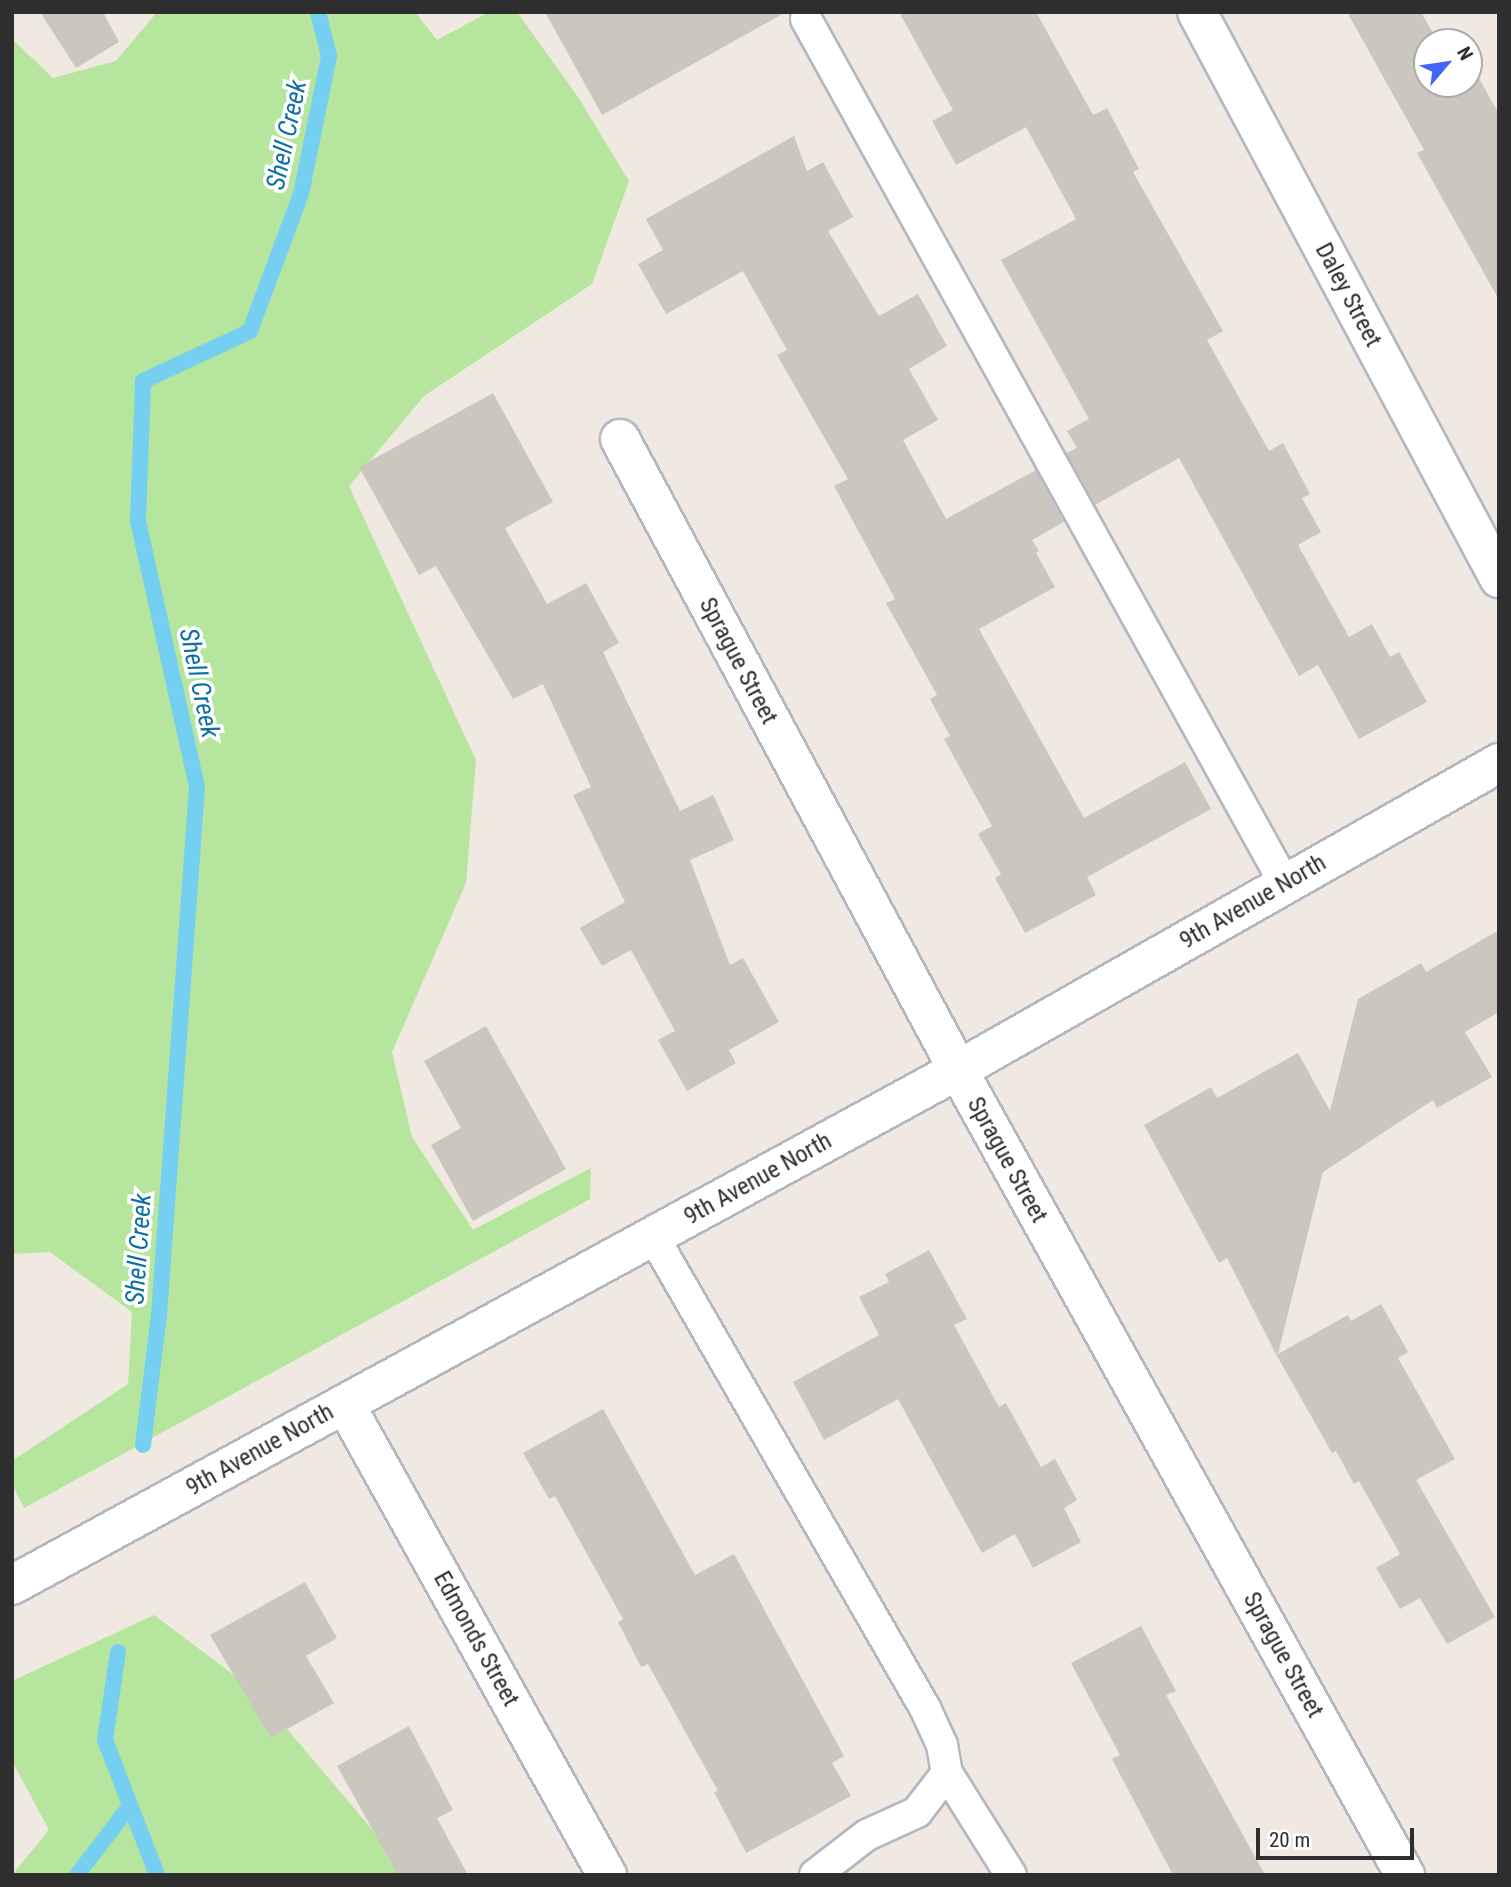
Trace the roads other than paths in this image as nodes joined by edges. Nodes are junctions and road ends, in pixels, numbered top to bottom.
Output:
1 (1197, 12) edge
2 (806, 19) dead end
3 (620, 439) dead end
4 (1499, 578) edge
5 (1499, 763) edge
6 (1286, 884) junction
7 (958, 1070) junction
8 (653, 1236) junction
9 (345, 1404) junction
10 (12, 1585) edge
11 (947, 1773) junction
12 (607, 1875) edge
13 (815, 1875) edge
14 (1011, 1875) edge
15 (1405, 1875) edge

1 - 4 street, Daley Street
2 - 6 lane
3 - 7 street, Sprague Street
5 - 6 street, 9th Avenue North
6 - 7 street, 9th Avenue North
7 - 8 street, 9th Avenue North
7 - 15 street, Sprague Street
8 - 9 street, 9th Avenue North
8 - 11 lane
9 - 10 street, 9th Avenue North
9 - 12 street, Edmonds Street
11 - 13 lane
11 - 14 lane

